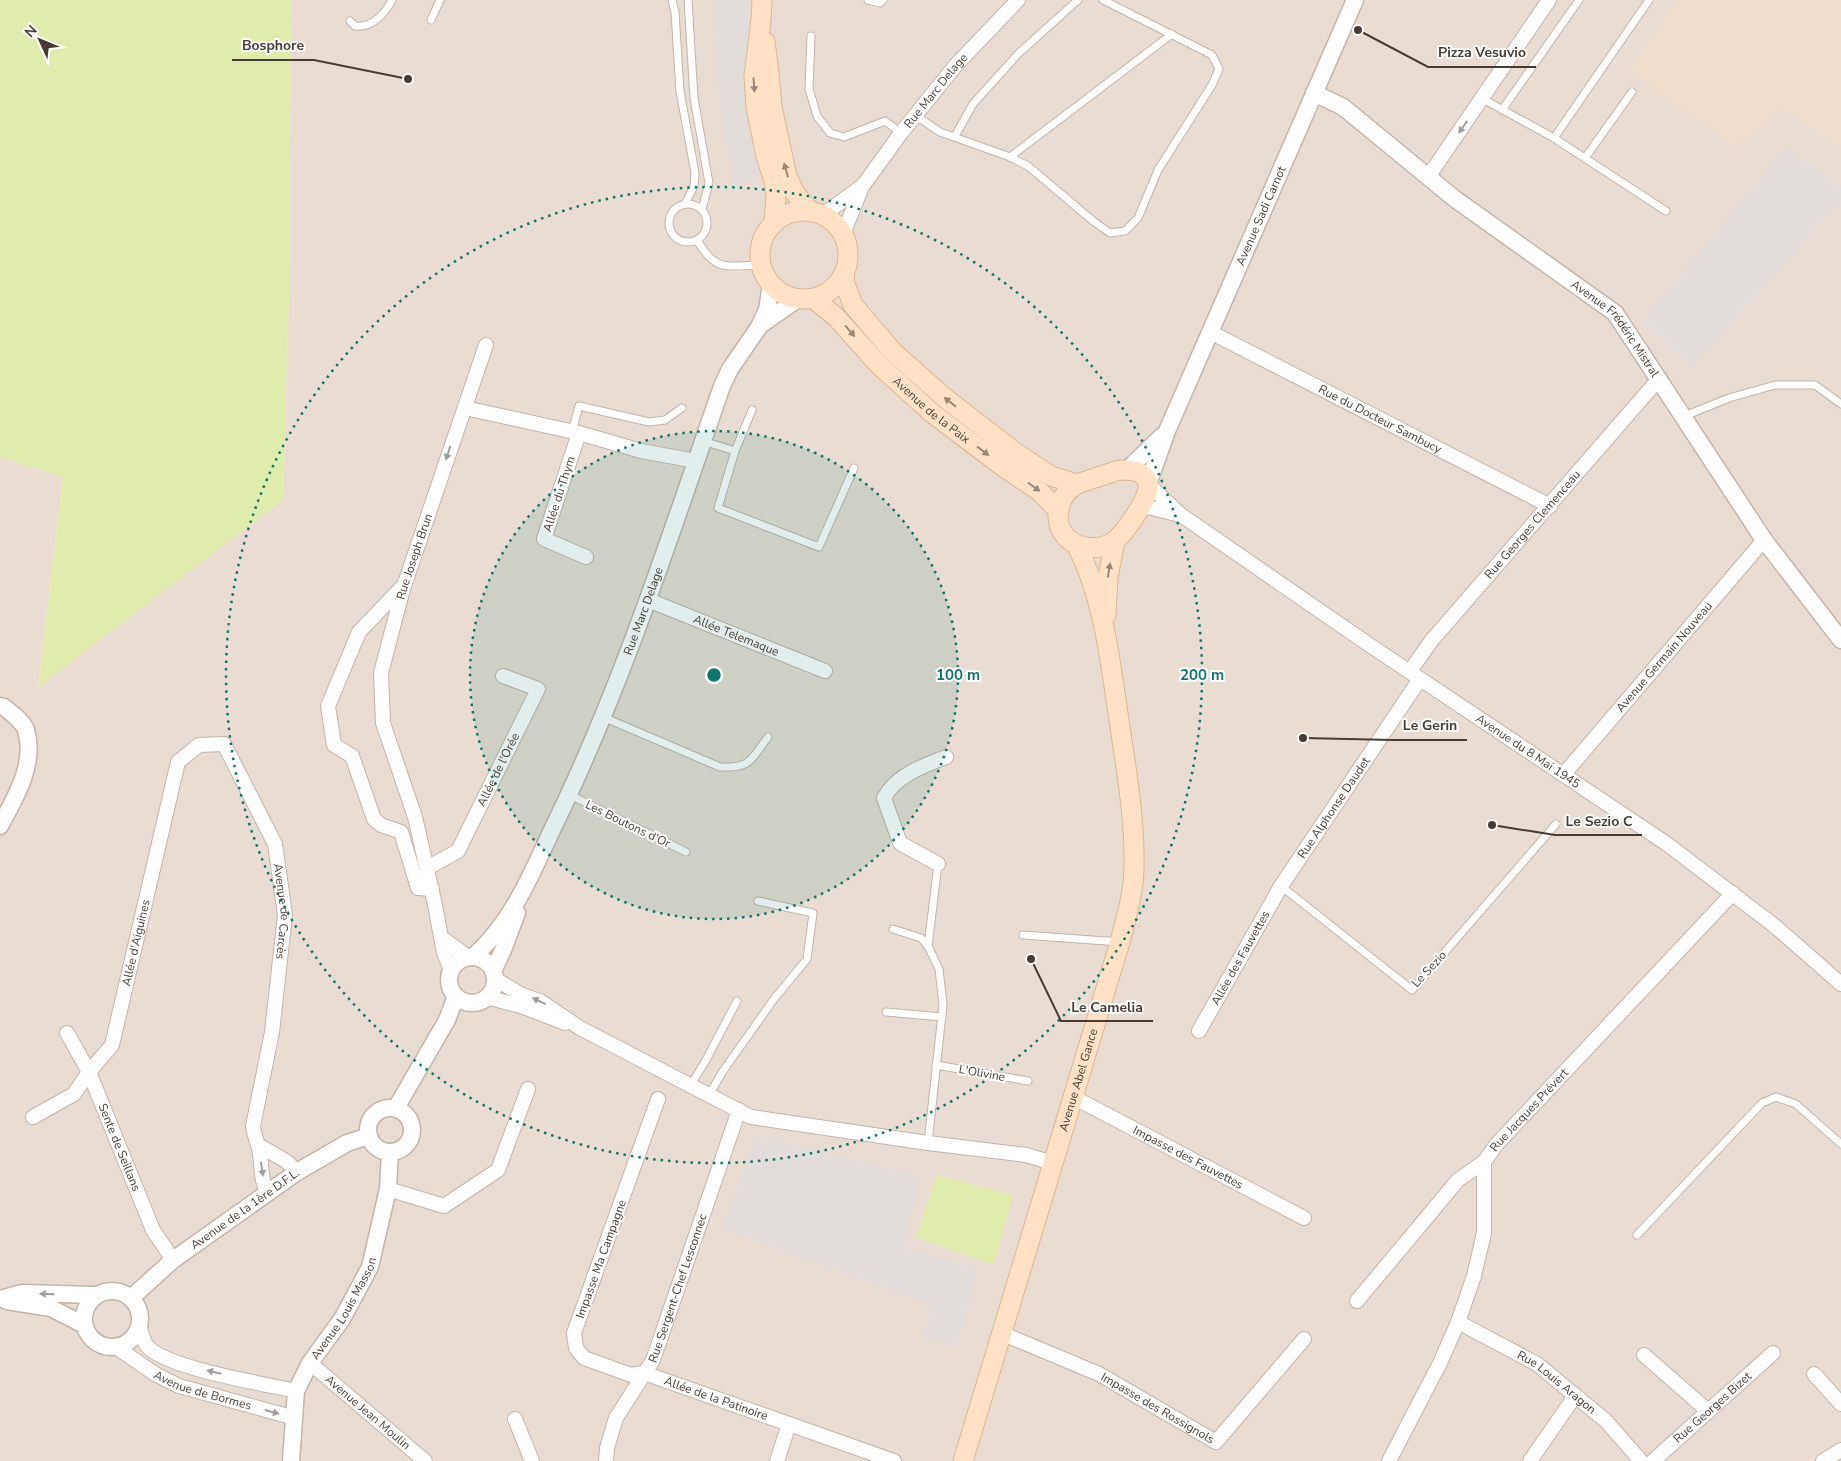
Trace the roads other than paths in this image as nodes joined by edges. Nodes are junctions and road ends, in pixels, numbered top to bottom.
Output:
1 (392, 0) edge
2 (440, 0) edge
3 (672, 0) edge
4 (688, 0) edge
5 (762, 0) edge
6 (868, 0) edge
7 (883, 0) edge
8 (1018, 0) edge
9 (1078, 0) edge
10 (1104, 0) edge
11 (1355, 0) edge
12 (1549, 0) edge
13 (1579, 0) edge
14 (1649, 0) edge
15 (431, 20) dead end
16 (761, 20) junction
17 (350, 22) dead end
18 (1172, 34) junction
19 (811, 36) dead end
20 (1632, 92) dead end
21 (1314, 93) junction
22 (1482, 99) junction
23 (1502, 110) junction
24 (915, 115) junction
25 (901, 132) junction
26 (955, 136) junction
27 (1554, 138) junction
28 (1010, 157) junction
29 (1585, 158) junction
30 (1428, 176) junction
31 (862, 187) junction
32 (685, 204) junction
33 (702, 209) junction
34 (1666, 211) dead end
35 (817, 213) junction
36 (774, 223) junction
37 (844, 234) junction
38 (697, 240) junction
39 (761, 265) junction
40 (844, 276) junction
41 (771, 284) junction
42 (806, 299) junction
43 (759, 327) junction
44 (1210, 332) junction
45 (486, 345) dead end
46 (1658, 380) junction
47 (1841, 404) edge
48 (466, 408) junction
49 (682, 408) dead end
50 (752, 410) dead end
51 (1682, 417) junction
52 (1167, 431) junction
53 (575, 432) junction
54 (703, 441) junction
55 (735, 451) junction
56 (696, 461) junction
57 (854, 468) dead end
58 (1127, 470) junction
59 (1077, 484) junction
60 (1148, 484) junction
61 (1550, 506) junction
62 (1140, 508) junction
63 (1058, 511) junction
64 (1181, 515) junction
65 (1764, 540) junction
66 (1115, 541) junction
67 (1076, 544) junction
68 (586, 557) dead end
69 (405, 584) junction
70 (648, 600) junction
71 (1106, 633) junction
72 (1841, 640) edge
73 (825, 671) dead end
74 (1415, 675) junction
75 (503, 676) dead end
76 (0, 706) edge
77 (603, 717) junction
78 (768, 738) dead end
79 (199, 745) joint
80 (946, 757) dead end
81 (1564, 774) junction
82 (570, 795) junction
83 (1556, 824) dead end
84 (0, 826) edge
85 (686, 852) dead end
86 (938, 864) joint
87 (427, 868) junction
88 (1281, 886) junction
89 (432, 889) junction
90 (1733, 893) junction
91 (521, 895) junction
92 (758, 901) dead end
93 (893, 929) dead end
94 (1023, 935) dead end
95 (442, 938) junction
96 (1120, 942) junction
97 (928, 946) junction
98 (470, 957) junction
99 (451, 970) junction
100 (494, 975) junction
101 (1841, 984) edge
102 (486, 997) junction
103 (461, 999) junction
104 (737, 1001) dead end
105 (886, 1012) dead end
106 (942, 1017) junction
107 (580, 1028) junction
108 (1199, 1031) dead end
109 (68, 1033) dead end
110 (936, 1065) junction
111 (89, 1072) junction
112 (1028, 1081) dead end
113 (690, 1086) junction
114 (528, 1088) dead end
115 (709, 1095) junction
116 (1073, 1097) junction
117 (658, 1099) dead end
118 (739, 1110) junction
119 (401, 1111) junction
120 (33, 1118) dead end
121 (369, 1136) junction
122 (928, 1143) junction
123 (1841, 1144) edge
124 (258, 1145) junction
125 (390, 1152) junction
126 (1484, 1162) junction
127 (1053, 1163) junction
128 (297, 1172) junction
129 (388, 1189) junction
130 (268, 1193) junction
131 (1304, 1218) dead end
132 (1637, 1235) dead end
133 (173, 1260) junction
134 (96, 1295) junction
135 (131, 1298) junction
136 (0, 1300) edge
137 (1357, 1301) dead end
138 (1458, 1322) junction
139 (84, 1325) junction
140 (139, 1326) junction
141 (1001, 1333) junction
142 (1304, 1339) dead end
143 (116, 1347) junction
144 (1773, 1353) dead end
145 (1644, 1356) dead end
146 (310, 1363) junction
147 (644, 1373) junction
148 (1814, 1374) dead end
149 (296, 1391) junction
150 (1575, 1396) junction
151 (1841, 1404) edge
152 (1708, 1411) junction
153 (295, 1418) junction
154 (515, 1419) dead end
155 (789, 1424) junction
156 (1841, 1450) edge
157 (291, 1461) edge
158 (425, 1461) edge
159 (532, 1461) edge
160 (606, 1461) edge
161 (777, 1461) edge
162 (894, 1461) edge
163 (964, 1461) edge
164 (1389, 1461) edge
165 (1530, 1461) edge
166 (1640, 1461) edge
167 (1653, 1461) edge
168 (1823, 1461) edge

1 - 17 lane
2 - 15 lane
3 - 32 lane
4 - 33 lane
5 - 16 main road
6 - 7 lane
8 - 24 street, Rue Marc Delage
9 - 26 lane
10 - 18 lane
11 - 21 street, Avenue Sadi Carnot
12 - 22 street
13 - 23 lane
14 - 27 lane
35 -> 16 main road
16 -> 36 main road
18 - 28 lane
18 - 28 lane
19 - 25 lane
20 - 29 lane
21 - 30 street, Avenue Frédéric Mistral
21 - 44 street, Avenue Sadi Carnot
22 - 23 lane
22 -> 30 street
23 - 27 lane
24 - 25 street, Rue Marc Delage
24 - 26 lane
25 - 31 street, Rue Marc Delage
26 - 28 lane
27 - 29 lane
29 - 34 lane
30 - 46 street, Avenue Frédéric Mistral
31 - 35 street, Rue Marc Delage
31 - 37 street, Rue Marc Delage
32 - 33 lane
32 - 38 lane
33 - 38 lane
35 - 36 main road
35 - 37 main road
36 - 39 main road
37 - 40 main road
38 - 39 lane
39 - 41 main road
40 - 42 main road
59 -> 40 main road, Avenue de la Paix
41 - 42 main road
41 - 43 street, Rue Marc Delage
42 - 43 street, Rue Marc Delage
42 -> 63 main road, Avenue de la Paix
43 - 54 street, Rue Marc Delage
44 - 52 street, Avenue Sadi Carnot
44 - 61 street, Rue du Docteur Sambucy
45 - 48 street, Rue Joseph Brun
46 - 51 street, Avenue Frédéric Mistral
46 - 61 street, Rue Georges Clemenceau
47 - 51 lane
48 - 53 street
48 -> 69 street, Rue Joseph Brun
49 - 53 lane
50 - 55 lane
51 - 65 street, Avenue Frédéric Mistral
52 - 58 street, Avenue Sadi Carnot
52 - 60 street, Avenue Sadi Carnot
53 - 56 street
53 - 68 street, Allée du Thym
54 - 55 lane
54 - 56 street, Rue Marc Delage
55 - 57 lane
56 - 70 street, Rue Marc Delage
58 - 59 main road
58 - 60 main road
59 - 63 main road
60 - 62 main road
60 - 64 street, Avenue du 8 Mai 1945
61 - 74 street, Rue Georges Clemenceau
62 - 64 street, Avenue du 8 Mai 1945
62 - 66 main road
63 - 67 main road
64 - 74 street, Avenue du 8 Mai 1945
65 - 72 street, Avenue Frédéric Mistral
65 - 81 street, Avenue Germain Nouveau
66 - 67 main road
71 -> 66 main road, Avenue Abel Gance
67 - 71 main road, Avenue Abel Gance
69 - 87 street, Rue Joseph Brun
69 - 89 street
70 - 73 street, Allée Telemaque
70 - 77 street, Rue Marc Delage
71 - 96 main road, Avenue Abel Gance
74 - 81 street, Avenue du 8 Mai 1945
74 - 88 street, Rue Alphonse Daudet
75 - 87 street, Allée de l'Orée
76 - 84 street
77 - 78 lane
77 - 82 street, Rue Marc Delage
79 - 111 street, Allée d'Aiguines
79 - 124 street, Avenue de Carcès
80 - 86 street
81 - 90 street, Avenue du 8 Mai 1945
82 - 85 lane, Les Boutons d'Or
82 - 91 street, Rue Marc Delage
83 - 88 lane, Le Sezio
86 - 97 lane
87 - 89 street, Rue Joseph Brun
88 - 108 street, Allée des Fauvettes
89 - 95 street, Rue Joseph Brun
90 - 101 street, Avenue du 8 Mai 1945
90 - 126 street, Rue Jacques Prévert
91 - 98 street, Rue Marc Delage
91 - 100 street, Rue Marc Delage
92 - 115 lane
93 - 97 lane
94 - 96 lane
95 - 98 street
95 - 99 street, Rue Joseph Brun
96 - 116 main road, Avenue Abel Gance
97 - 106 lane
98 - 99 street
98 - 100 street
99 - 103 street
100 - 102 street
107 -> 100 street
102 - 103 street
102 - 107 street
103 - 119 street
104 - 113 lane
105 - 106 lane
106 - 110 lane
107 - 113 street
109 - 111 street, Sente de Seillans
110 - 112 lane, L'Olivine
110 - 122 lane
111 - 120 street, Allée d'Aiguines
111 - 133 street, Sente de Seillans
113 - 115 street
114 - 129 street
115 - 118 street
116 - 127 main road, Avenue Abel Gance
116 - 131 street, Impasse des Fauvettes
117 - 147 street, Impasse Ma Campagne
118 - 122 street
118 - 147 street, Rue Sergent-Chef Lesconnec
119 - 121 street
119 - 125 street
121 - 125 street
121 - 128 street, Avenue de la 1ère D.F.L.
122 - 127 street
123 - 132 lane
124 - 128 street
124 -> 130 street, Avenue de Carcès
125 - 129 street, Avenue Louis Masson
126 - 137 street
126 - 138 street, Rue Jacques Prévert
127 - 141 main road, Avenue Abel Gance
128 - 130 street, Avenue de la 1ère D.F.L.
129 - 146 street, Avenue Louis Masson
130 - 133 street, Avenue de la 1ère D.F.L.
133 - 135 street, Avenue de la 1ère D.F.L.
134 - 135 street
134 -> 136 street
134 - 139 street
135 - 140 street
136 - 139 street
138 - 150 street, Rue Louis Aragon
138 - 164 street, Rue Jacques Prévert
139 - 143 street
140 - 143 street
149 -> 140 street, Avenue de Bormes
141 - 142 street, Impasse des Rossignols
141 - 163 main road, Avenue Abel Gance
143 -> 153 street, Avenue de Bormes
144 - 152 street, Rue Georges Bizet
145 - 152 street
146 - 149 street, Avenue Louis Masson
146 - 158 street, Avenue Jean Moulin
147 - 155 street, Allée de la Patinoire
147 - 160 street, Rue Sergent-Chef Lesconnec
148 - 151 street
149 - 153 street, Avenue Louis Masson
150 - 165 street
150 - 166 street, Rue Louis Aragon
152 - 167 street, Rue Georges Bizet
153 - 157 street, Avenue Louis Masson
154 - 159 street
155 - 161 street
155 - 162 street, Allée de la Patinoire
156 - 168 street

